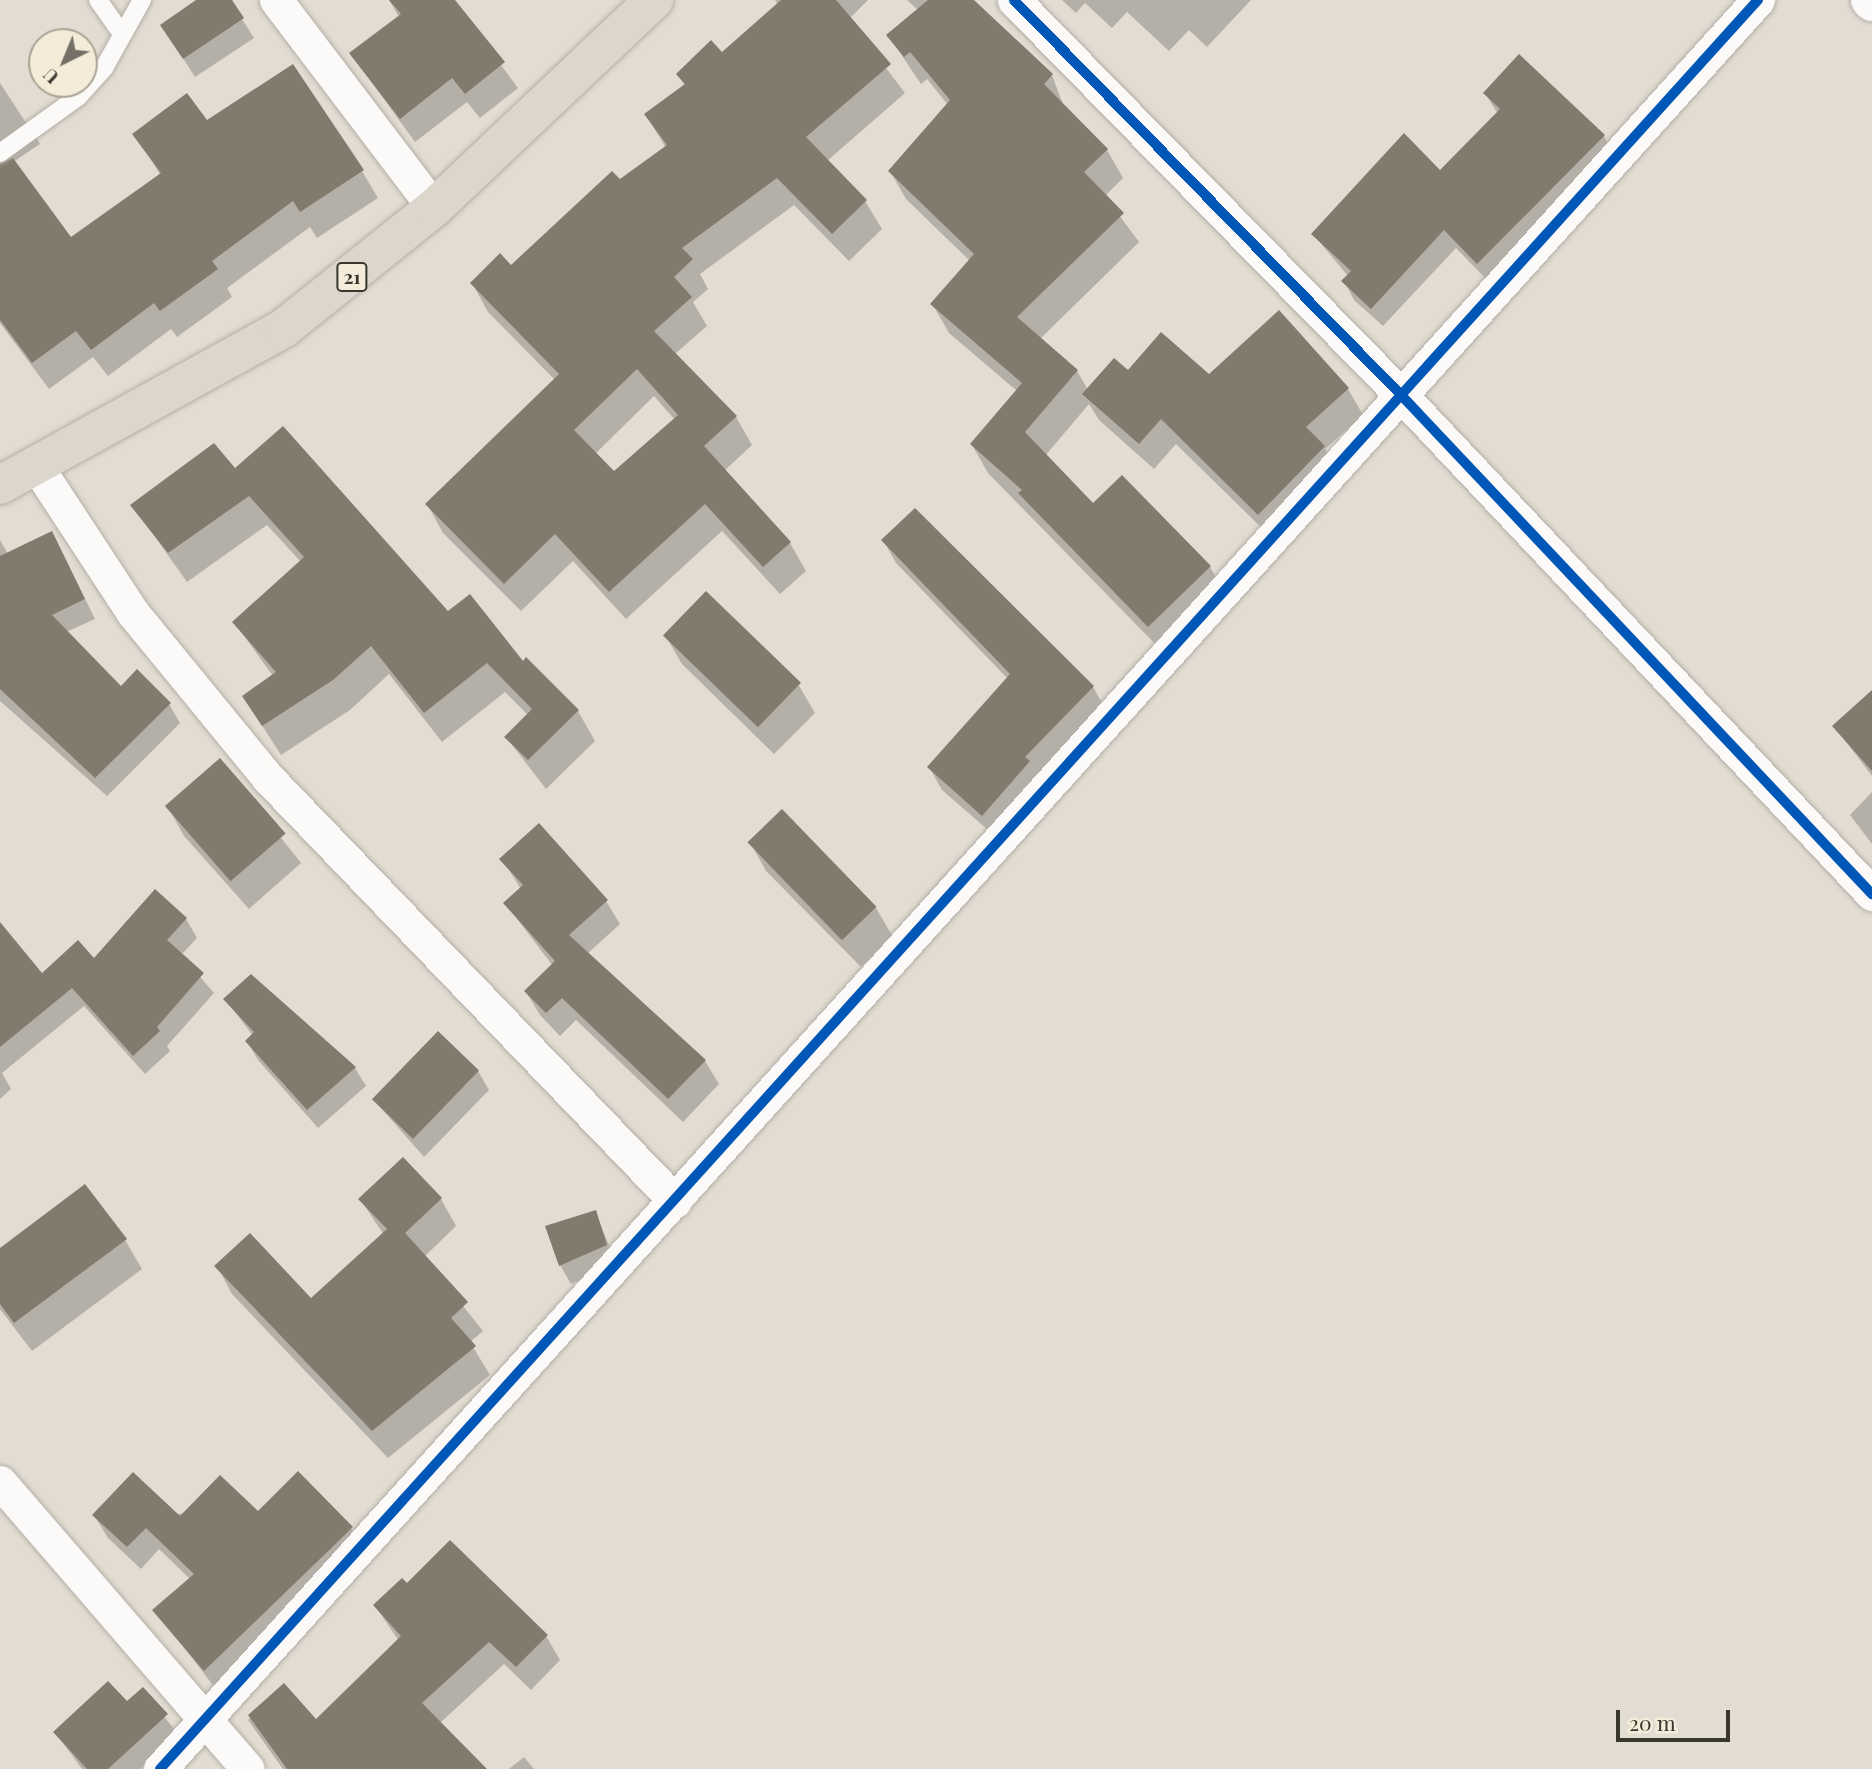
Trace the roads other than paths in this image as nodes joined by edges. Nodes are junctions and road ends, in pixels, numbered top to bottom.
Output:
1 (98, 0) edge
2 (142, 0) edge
3 (276, 0) edge
4 (654, 0) edge
5 (1014, 0) edge
6 (1758, 0) edge
7 (122, 34) junction
8 (0, 153) edge
9 (434, 208) junction
10 (1402, 396) junction
11 (38, 468) junction
12 (0, 485) edge
13 (1872, 894) edge
14 (675, 1201) junction
15 (0, 1482) edge
16 (205, 1723) junction
17 (160, 1769) edge
18 (247, 1769) edge

1 - 7 lane
2 - 7 lane
3 - 9 street
4 - 9 highway, 21
5 - 10 street
6 - 10 street
7 - 8 lane
9 - 11 highway, 21
10 - 13 street
10 - 14 street
11 - 12 highway, 21
11 - 14 street
14 - 16 street
15 - 16 street
16 - 17 street
16 - 18 street

